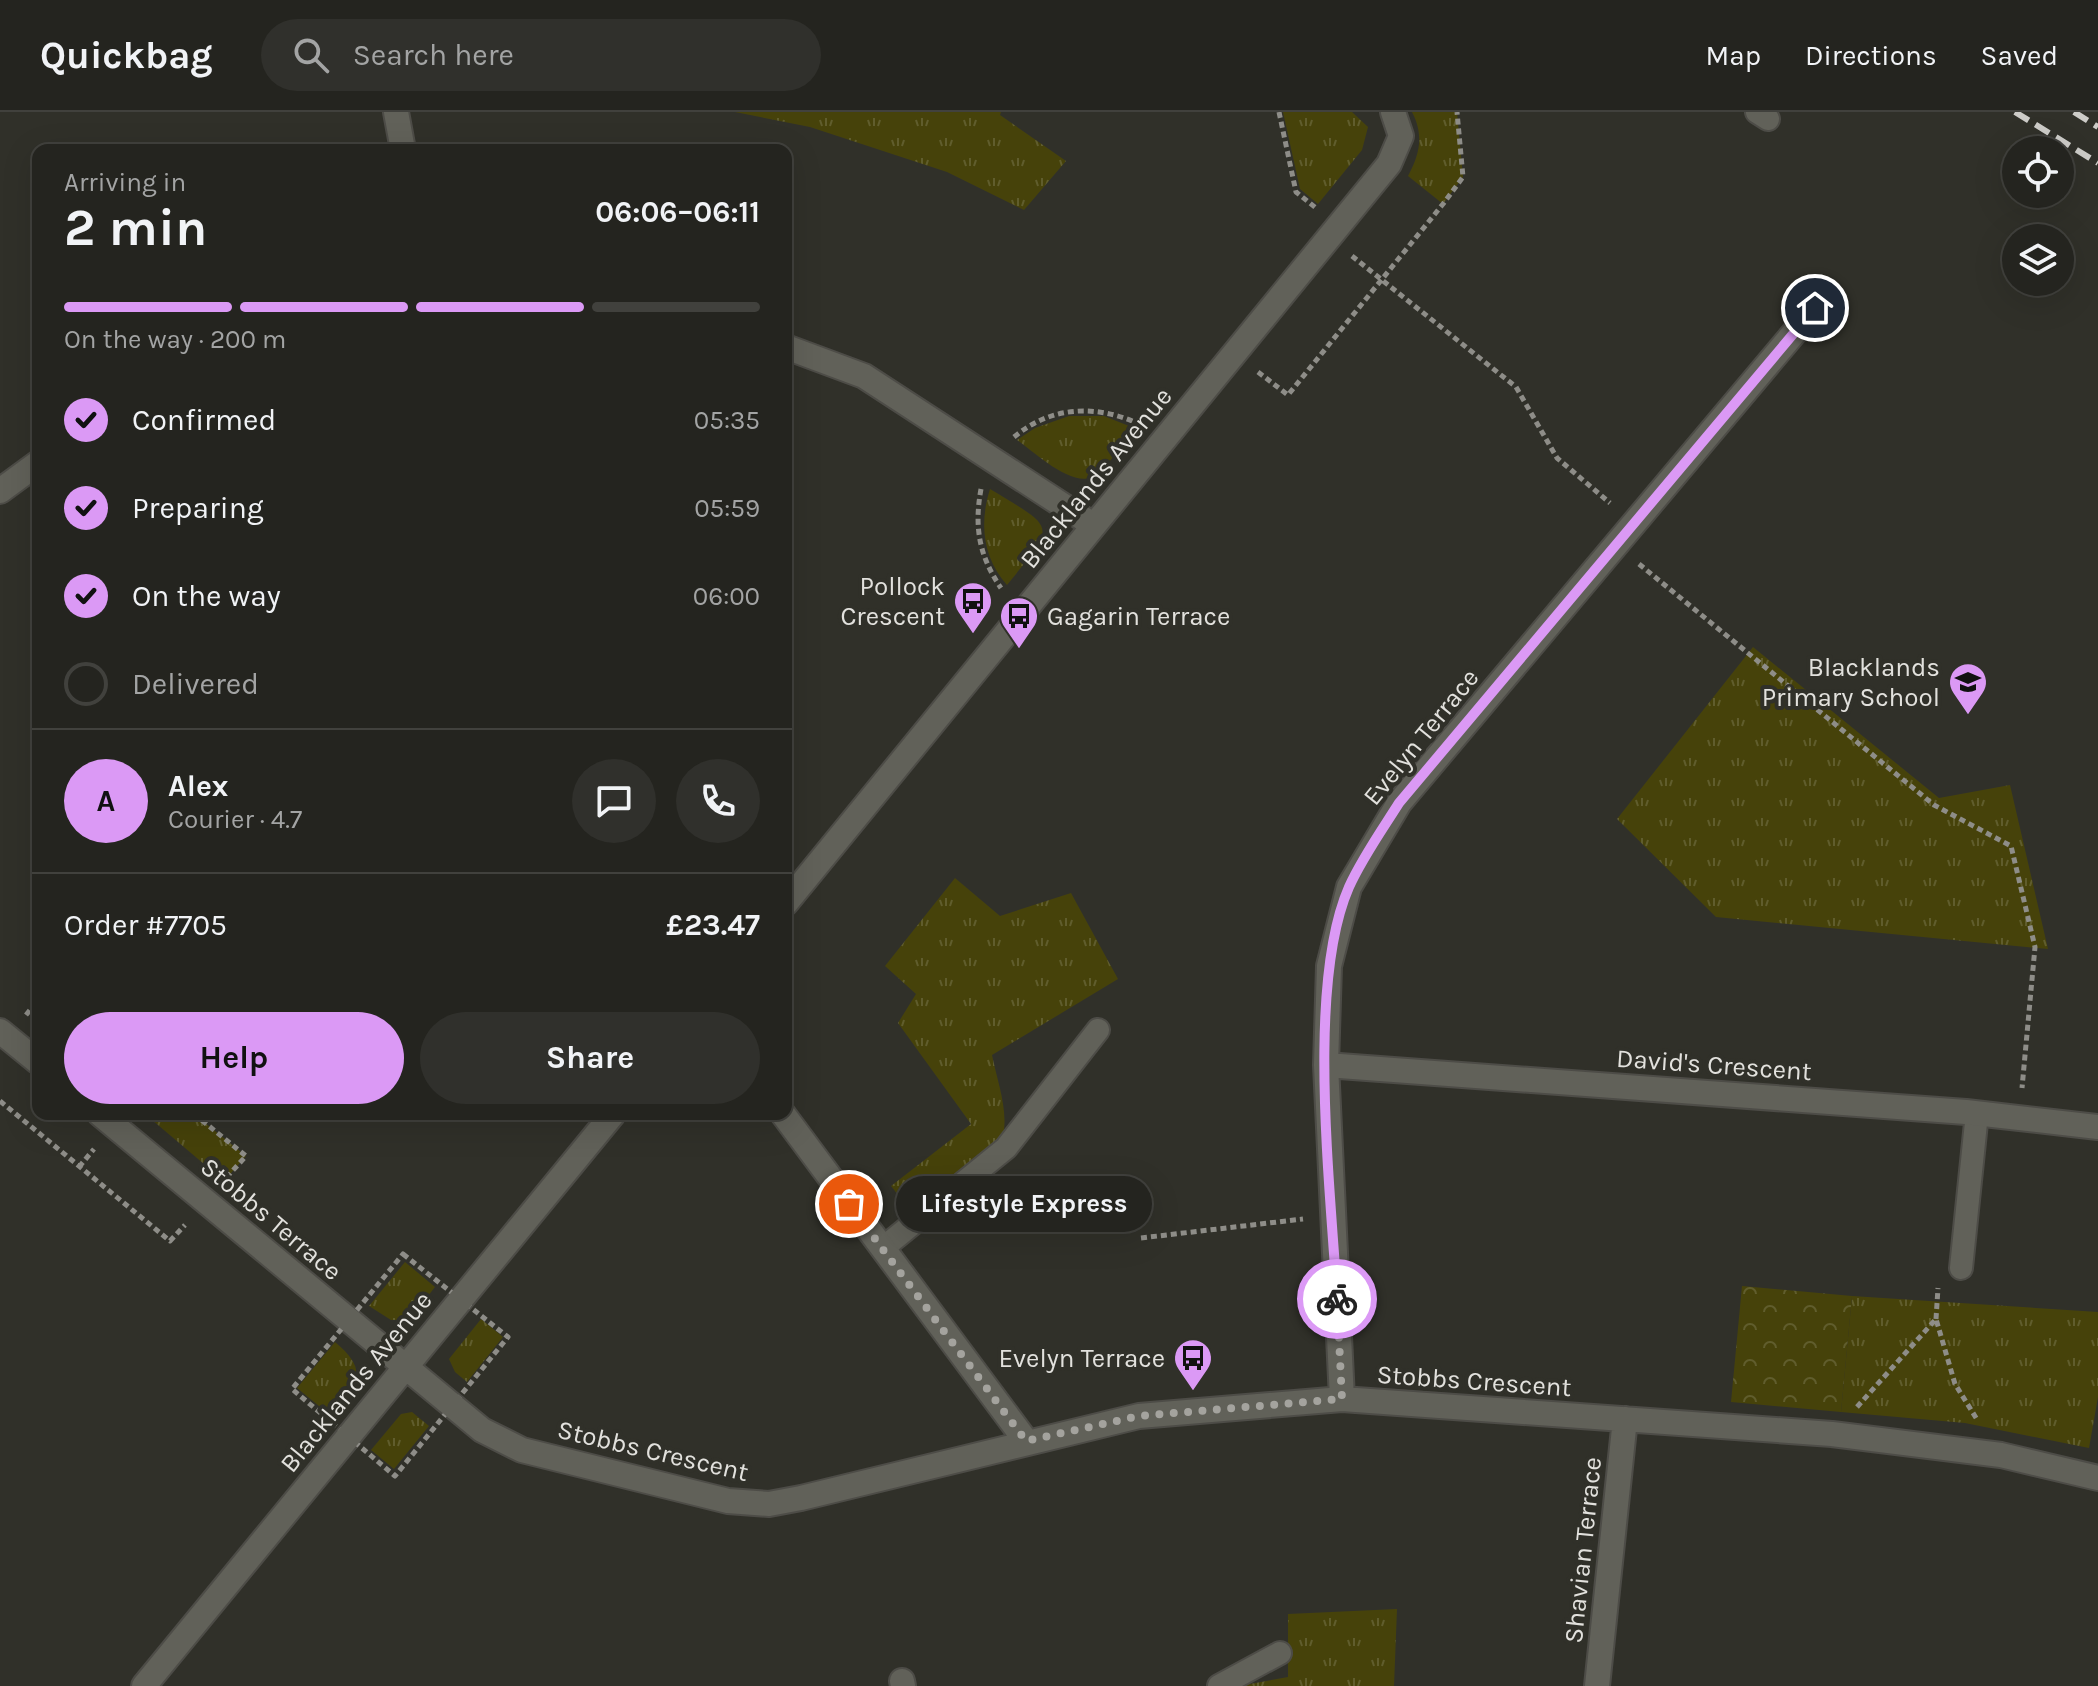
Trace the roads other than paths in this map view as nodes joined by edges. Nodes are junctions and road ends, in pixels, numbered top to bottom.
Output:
1 (396, 112) edge
2 (1396, 115) edge
3 (402, 144) edge
4 (1815, 308) dead end
5 (792, 349) edge
6 (32, 467) edge
7 (0, 491) edge
8 (1093, 525) junction
9 (792, 896) edge
10 (1098, 1030) dead end
11 (0, 1031) edge
12 (32, 1057) edge
13 (1326, 1065) junction
14 (1977, 1113) junction
15 (107, 1120) edge
16 (608, 1120) edge
17 (787, 1120) edge
18 (2098, 1127) edge
19 (883, 1248) junction
20 (1961, 1268) dead end
21 (406, 1368) junction
22 (1342, 1399) junction
23 (1625, 1419) junction
24 (1026, 1441) junction
25 (2098, 1478) edge
26 (1280, 1653) dead end
27 (144, 1686) edge
28 (1219, 1686) edge
29 (1597, 1686) edge

1 - 3 street
2 - 8 street, Blacklands Avenue
4 - 13 street, Evelyn Terrace
5 - 8 street
6 - 7 street
8 - 9 street, Blacklands Avenue
10 - 19 lane
11 - 12 street
13 - 14 street, David's Crescent
13 - 22 street, Evelyn Terrace
14 - 18 street, David's Crescent
14 - 20 lane
15 - 21 street, Stobbs Terrace
16 - 21 street, Blacklands Avenue
17 - 19 street
19 - 24 street
21 - 24 street, Stobbs Crescent
21 - 27 street, Blacklands Avenue
22 - 23 street, Stobbs Crescent
22 - 24 street, Stobbs Crescent
23 - 25 street, Stobbs Crescent
23 - 29 street, Shavian Terrace
26 - 28 lane

